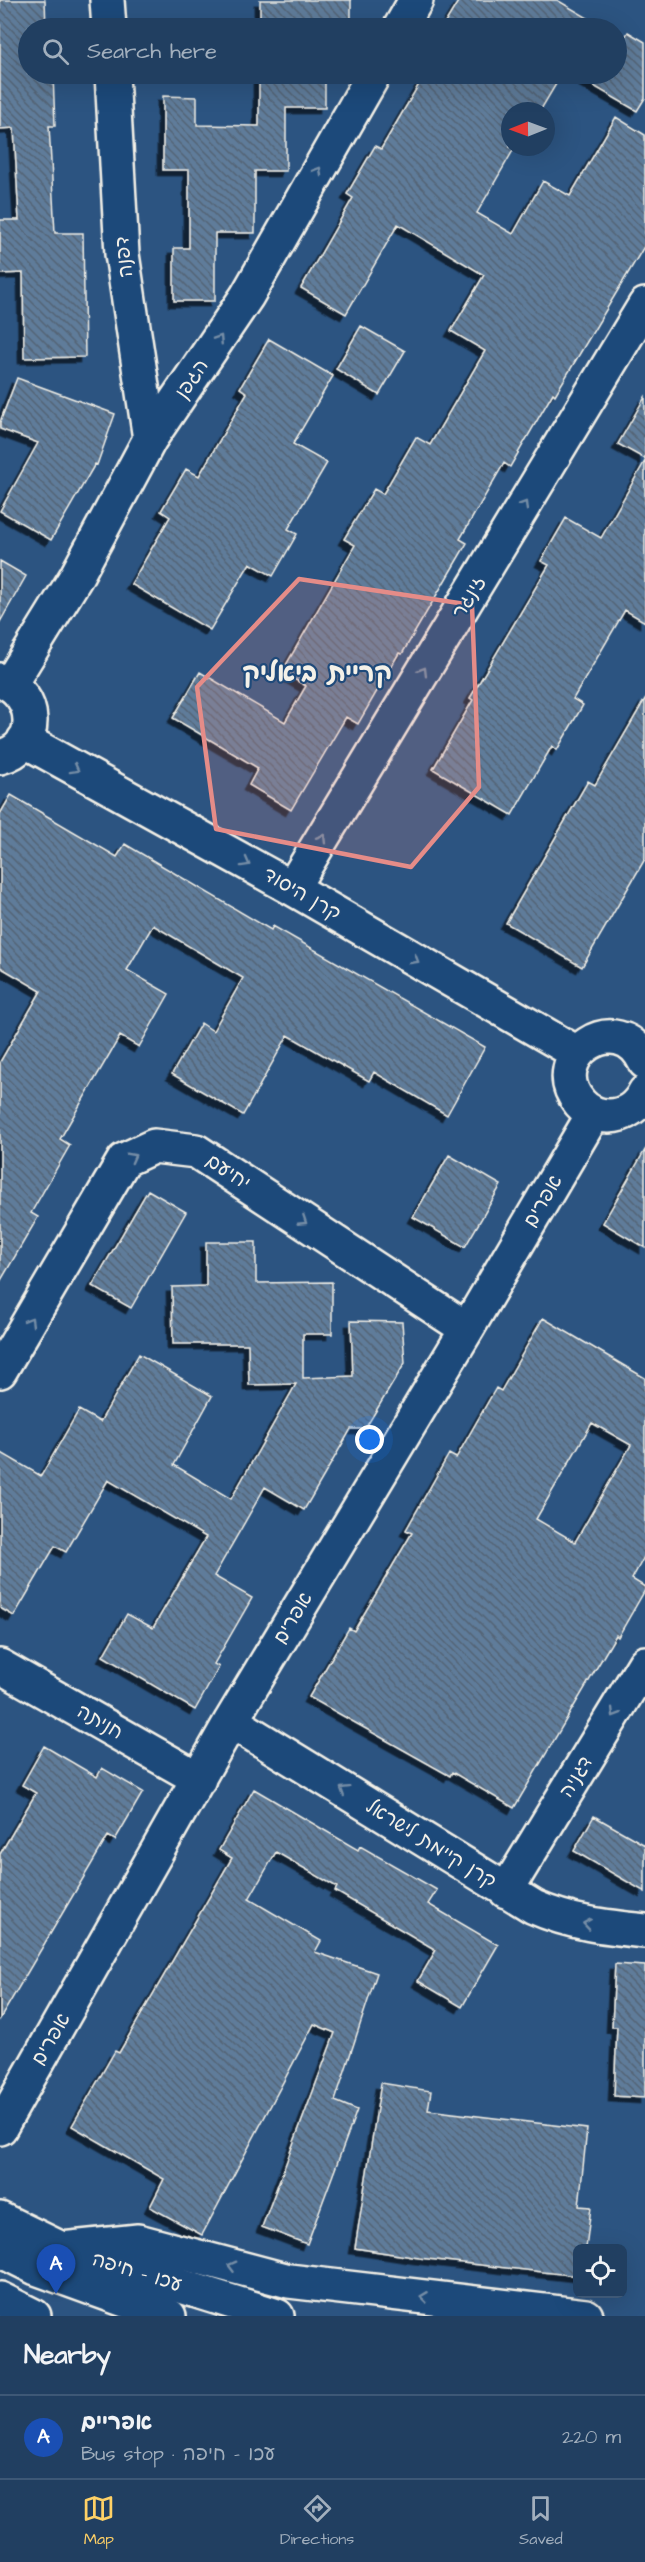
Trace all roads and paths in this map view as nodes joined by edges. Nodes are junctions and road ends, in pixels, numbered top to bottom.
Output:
1 (108, 0) edge
2 (416, 0) edge
3 (109, 18) edge
4 (406, 18) edge
5 (113, 84) edge
6 (368, 84) edge
7 (645, 305) edge
8 (150, 439) junction
9 (5, 682) edge
10 (12, 749) edge
11 (292, 888) junction
12 (641, 1042) edge
13 (577, 1053) junction
14 (645, 1093) edge
15 (594, 1113) junction
16 (467, 1329) junction
17 (0, 1371) edge
18 (645, 1663) edge
19 (0, 1666) edge
20 (231, 1720) junction
21 (200, 1779) junction
22 (506, 1891) junction
23 (645, 1931) edge
24 (0, 2128) edge
25 (0, 2203) edge
26 (7, 2233) edge
27 (62, 2249) junction
28 (0, 2299) edge
29 (34, 2316) edge
30 (168, 2316) edge
31 (277, 2316) edge
32 (586, 2316) edge

1 - 3 main road
2 - 4 main road
5 - 8 main road, דפנה
8 -> 6 main road, הגפן
11 -> 7 main road, זינגר
8 - 9 main road, הגפן
9 - 10 main road
10 -> 11 main road, קרן היסוד
11 -> 13 main road, קרן היסוד
12 - 13 main road
13 - 15 main road
14 - 15 main road
15 - 16 main road, אפרים
17 -> 16 main road, יחיעם
16 - 20 main road, אפרים
18 -> 22 main road, דגניה
19 - 21 main road, חניתה
20 - 21 main road, אפרים
22 -> 20 main road, קרן קיימת לישראל
21 - 24 main road, אפרים
23 -> 22 main road, קרן קיימת לישראל
25 - 26 main road
26 - 27 main road, עכו - חיפה
26 - 30 main road
27 - 31 main road, עכו - חיפה
32 -> 27 main road
28 - 29 main road

